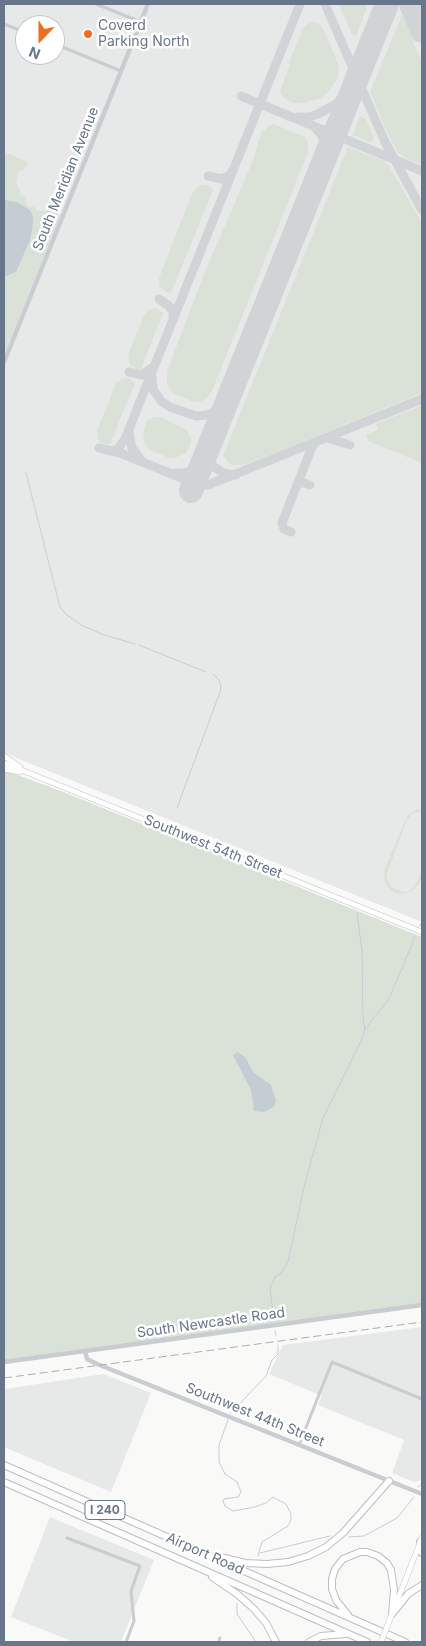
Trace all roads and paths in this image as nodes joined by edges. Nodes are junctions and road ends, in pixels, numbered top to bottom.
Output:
1 (96, 4) edge
2 (148, 4) edge
3 (141, 22) junction
4 (65, 48) edge
5 (121, 71) junction
6 (4, 362) edge
7 (4, 756) edge
8 (4, 762) edge
9 (4, 769) edge
10 (31, 774) junction
11 (422, 932) edge
12 (422, 1305) edge
13 (97, 1350) junction
14 (85, 1351) junction
15 (4, 1362) edge
16 (97, 1364) junction
17 (422, 1399) edge
18 (299, 1445) junction
19 (4, 1465) edge
20 (389, 1481) junction
21 (4, 1482) edge
22 (422, 1494) edge
23 (67, 1538) dead end
24 (421, 1540) edge
25 (422, 1553) edge
26 (206, 1554) junction
27 (197, 1567) junction
28 (422, 1585) edge
29 (392, 1614) junction
30 (350, 1618) junction
31 (349, 1634) junction
32 (220, 1638) dead end
33 (126, 1642) edge
34 (219, 1642) edge
35 (276, 1642) edge
36 (309, 1642) edge
37 (367, 1642) edge
38 (381, 1642) edge
39 (405, 1642) edge

1 - 3 street
2 - 3 street, South Meridian Avenue
3 - 5 street, South Meridian Avenue
4 - 5 street
5 - 6 street, South Meridian Avenue
7 - 10 main road
8 - 10 main road, Southwest 54th Street
9 - 10 main road
10 - 11 main road, Southwest 54th Street
12 - 13 street, South Newcastle Road
13 - 14 street, South Newcastle Road
13 - 16 street
14 - 15 street, South Newcastle Road
14 - 16 street, Southwest 44th Street
16 - 18 street, Southwest 44th Street
17 - 18 street
18 - 20 street, Southwest 44th Street
19 - 26 highway, Airport Road / I 240
20 - 22 street, Southwest 44th Street
20 - 26 highway
21 - 27 highway, Airport Road / I 240
23 - 33 street
24 - 25 highway
24 - 29 main road
26 - 30 highway, Airport Road / I 240
27 - 31 highway, Airport Road / I 240
27 - 35 highway
28 - 29 highway
29 - 30 highway
29 - 38 main road, bridge
30 - 39 highway, Airport Road / I 240
31 - 36 highway
31 - 37 highway, Airport Road / I 240
32 - 34 street

